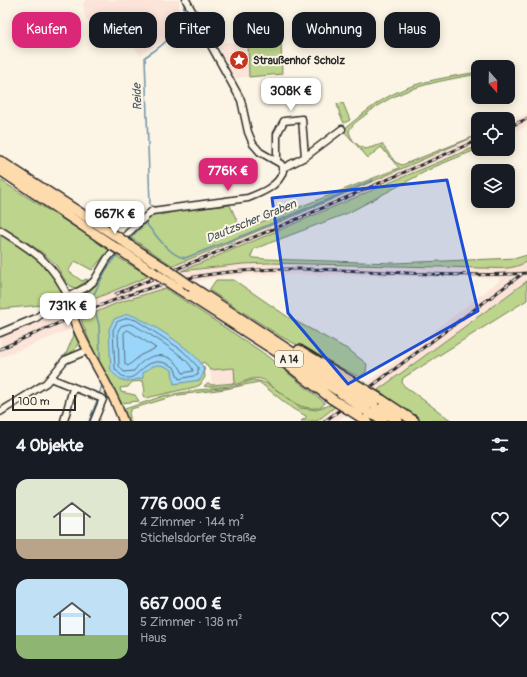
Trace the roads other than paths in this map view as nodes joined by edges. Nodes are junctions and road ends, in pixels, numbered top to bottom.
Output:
1 (186, 1) edge
2 (342, 129) dead end
3 (305, 157) junction
4 (277, 160) junction
5 (0, 161) edge
6 (283, 168) junction
7 (0, 170) edge
8 (0, 230) edge
9 (116, 242) junction
10 (68, 297) junction
11 (238, 326) junction
12 (0, 333) edge
13 (89, 349) junction
14 (50, 378) junction
15 (73, 388) junction
16 (347, 388) junction
17 (0, 412) edge
18 (367, 413) edge
19 (64, 421) edge
20 (94, 421) edge
21 (123, 421) edge
22 (383, 421) edge
23 (398, 421) edge
24 (414, 421) edge

1 - 4 street
2 - 3 street
3 - 4 street
3 - 6 street
4 - 6 street
5 - 9 highway, A 14
6 - 10 street
7 - 9 highway, A 14
8 - 10 street
9 - 11 highway, A 14, bridge
9 - 16 highway, A 14, bridge
10 - 12 street
10 - 13 main road
11 - 16 highway, A 14
11 - 18 highway, bridge
13 - 14 street
13 - 21 main road
14 - 15 street
14 - 17 street
15 - 19 street
15 - 20 street
16 - 18 highway, A 14, bridge
16 - 24 highway, bridge
18 - 22 highway, A 14
18 - 23 highway, A 14

